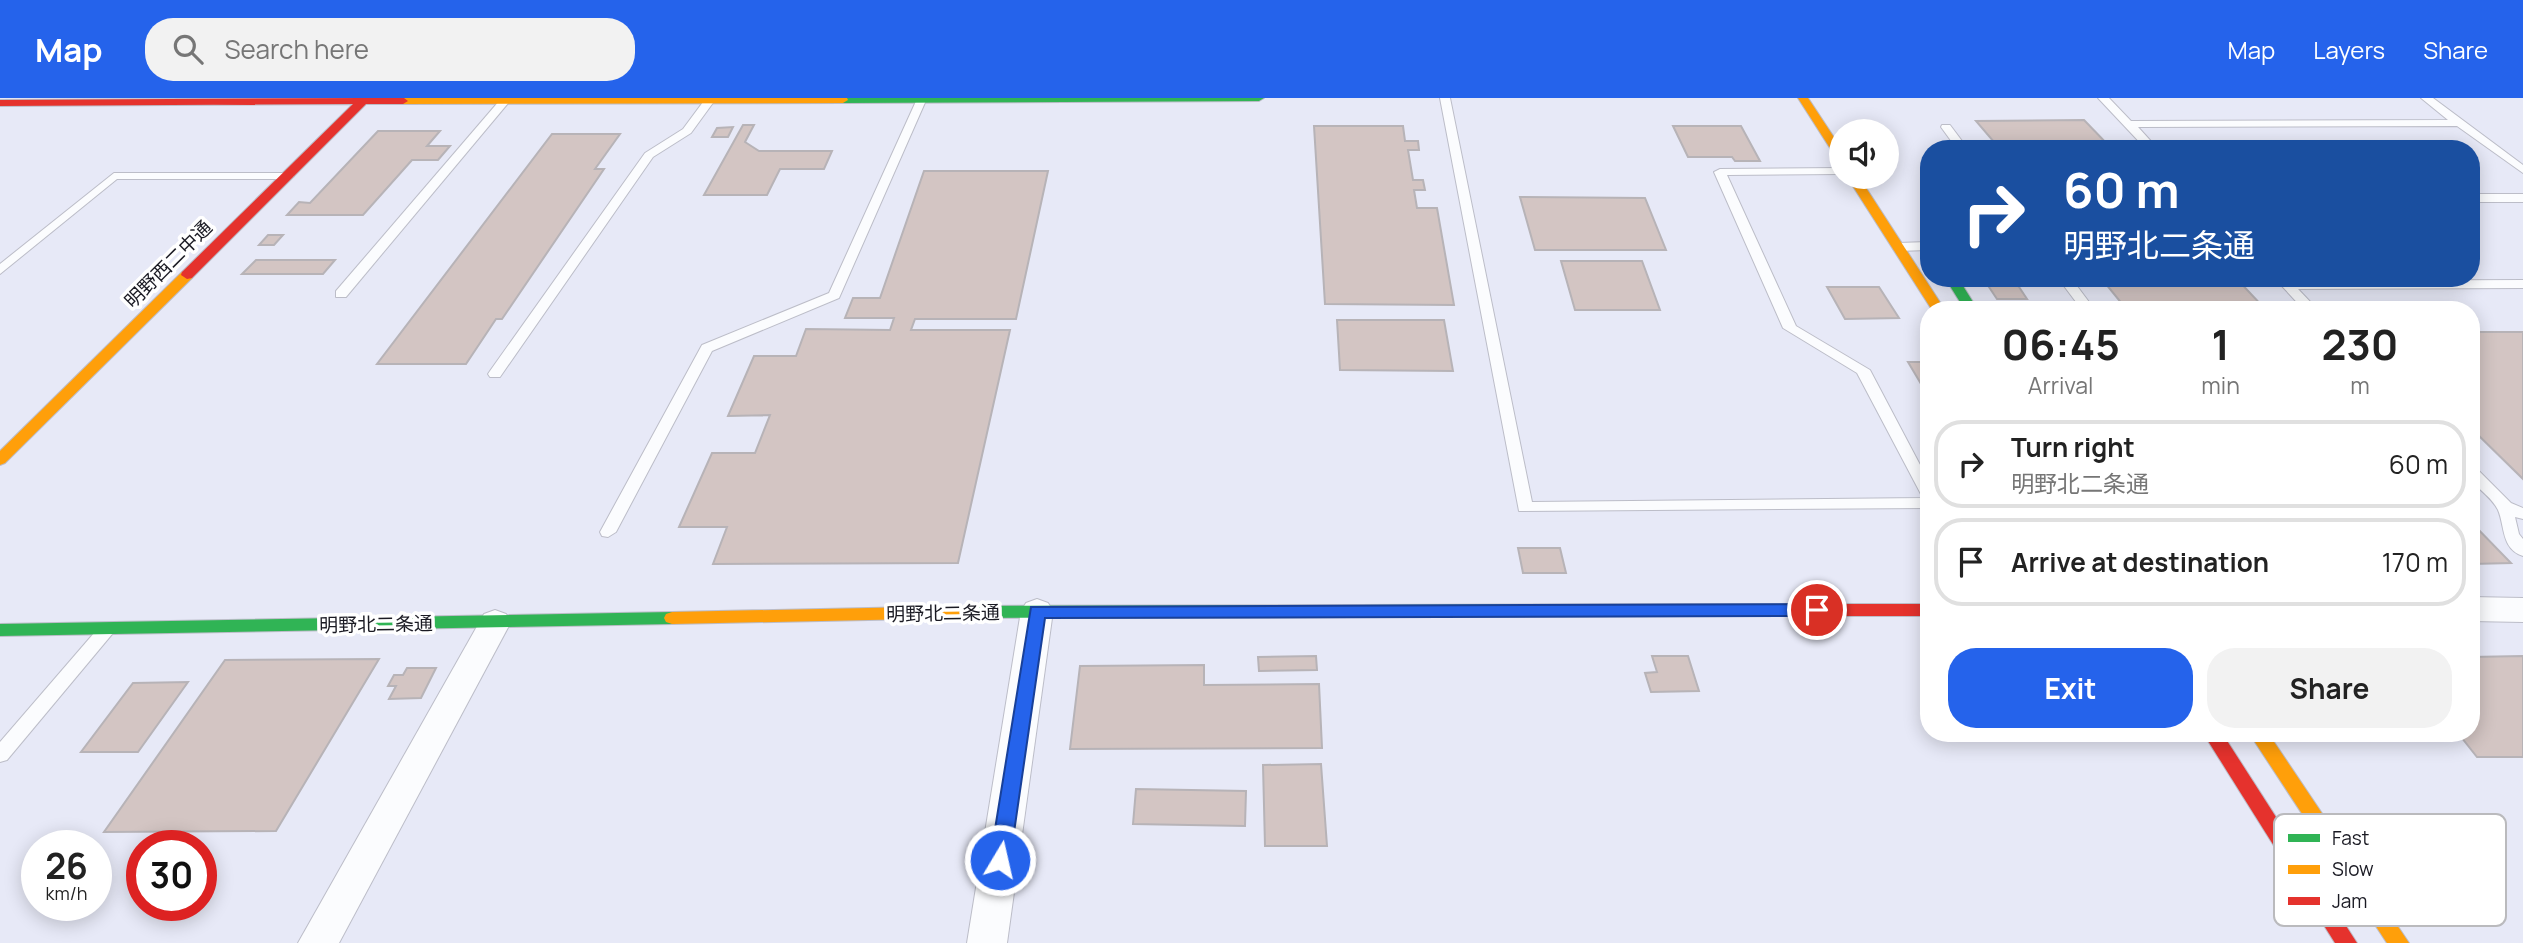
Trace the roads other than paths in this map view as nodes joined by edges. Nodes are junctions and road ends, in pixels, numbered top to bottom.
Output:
1 (1259, 98) edge
2 (1445, 98) edge
3 (1803, 98) edge
4 (2103, 98) edge
5 (2426, 98) edge
6 (823, 99) edge
7 (922, 99) edge
8 (363, 100) edge
9 (710, 100) junction
10 (504, 102) junction
11 (0, 103) edge
12 (2460, 123) junction
13 (2128, 124) junction
14 (1946, 127) dead end
15 (1829, 138) edge
16 (1956, 140) edge
17 (2144, 140) edge
18 (2523, 170) edge
19 (1829, 171) edge
20 (288, 176) junction
21 (1861, 189) edge
22 (2480, 198) edge
23 (2523, 198) edge
24 (1920, 243) edge
25 (1898, 247) junction
26 (0, 270) edge
27 (1920, 281) edge
28 (2480, 283) edge
29 (2523, 284) edge
30 (2071, 287) edge
31 (2290, 287) edge
32 (341, 294) dead end
33 (2082, 301) edge
34 (2303, 301) edge
35 (495, 374) dead end
36 (0, 460) edge
37 (1920, 479) edge
38 (2480, 481) edge
39 (1920, 503) edge
40 (2505, 507) junction
41 (2523, 514) edge
42 (608, 532) dead end
43 (2523, 550) edge
44 (1920, 610) edge
45 (2480, 610) edge
46 (2523, 610) edge
47 (1037, 611) junction
48 (495, 622) junction
49 (107, 629) junction
50 (0, 630) edge
51 (2218, 742) edge
52 (2264, 742) edge
53 (0, 755) edge
54 (2312, 814) edge
55 (2274, 829) edge
56 (2336, 926) edge
57 (2388, 926) edge
58 (318, 943) edge
59 (987, 943) edge
60 (2347, 943) edge
61 (2399, 943) edge

1 - 7 street
2 - 39 lane
3 - 15 street
4 - 13 lane
5 - 12 lane
6 - 7 street
6 - 9 street
7 - 42 lane
8 - 10 street
8 - 11 street
8 - 20 street, 明野西二中通
9 - 10 street
9 - 35 lane
10 - 32 lane
12 - 13 lane
12 - 18 lane
13 - 17 lane
14 - 16 lane
19 - 37 lane
20 - 26 lane
20 - 36 street, 明野西二中通
21 - 25 street
22 - 23 lane
24 - 25 lane
25 - 27 street
28 - 29 lane
30 - 33 lane
31 - 34 lane
38 - 40 lane
40 - 41 lane
40 - 43 lane
44 - 47 street, 明野北二条通
45 - 46 street
47 - 48 street, 明野北二条通
47 - 59 street
48 - 49 street, 明野北二条通
48 - 58 street
49 - 50 street, 明野北二条通
49 - 53 lane
51 - 55 street
52 - 54 street
56 - 60 street
57 - 61 street

